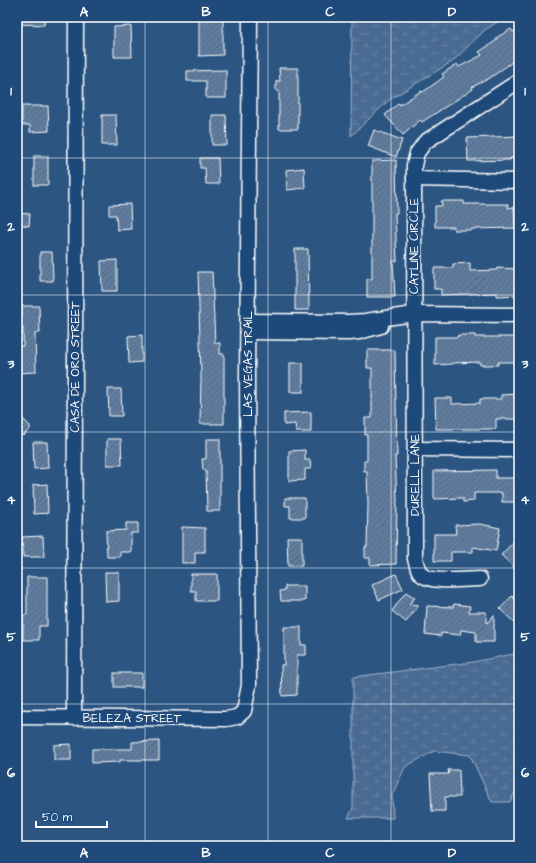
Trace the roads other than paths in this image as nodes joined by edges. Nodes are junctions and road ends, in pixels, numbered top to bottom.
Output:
1 (76, 17) edge
2 (250, 17) edge
3 (519, 81) edge
4 (414, 180) junction
5 (519, 181) edge
6 (414, 314) junction
7 (519, 315) edge
8 (248, 326) junction
9 (415, 449) junction
10 (519, 450) edge
11 (480, 579) dead end
12 (244, 711) joint
13 (17, 717) edge
14 (74, 718) junction

1 - 14 street, CASA DE ORO STREET
2 - 8 street, LAS VEGAS TRAIL
3 - 4 street, CATLINE CIRCLE
4 - 5 street
4 - 6 street, CATLINE CIRCLE
6 - 7 street
6 - 8 street
6 - 9 street, DURELL LANE
8 - 12 street, LAS VEGAS TRAIL
9 - 10 street
9 - 11 street, DURELL LANE
12 - 14 street, BELEZA STREET
13 - 14 street, BELEZA STREET

